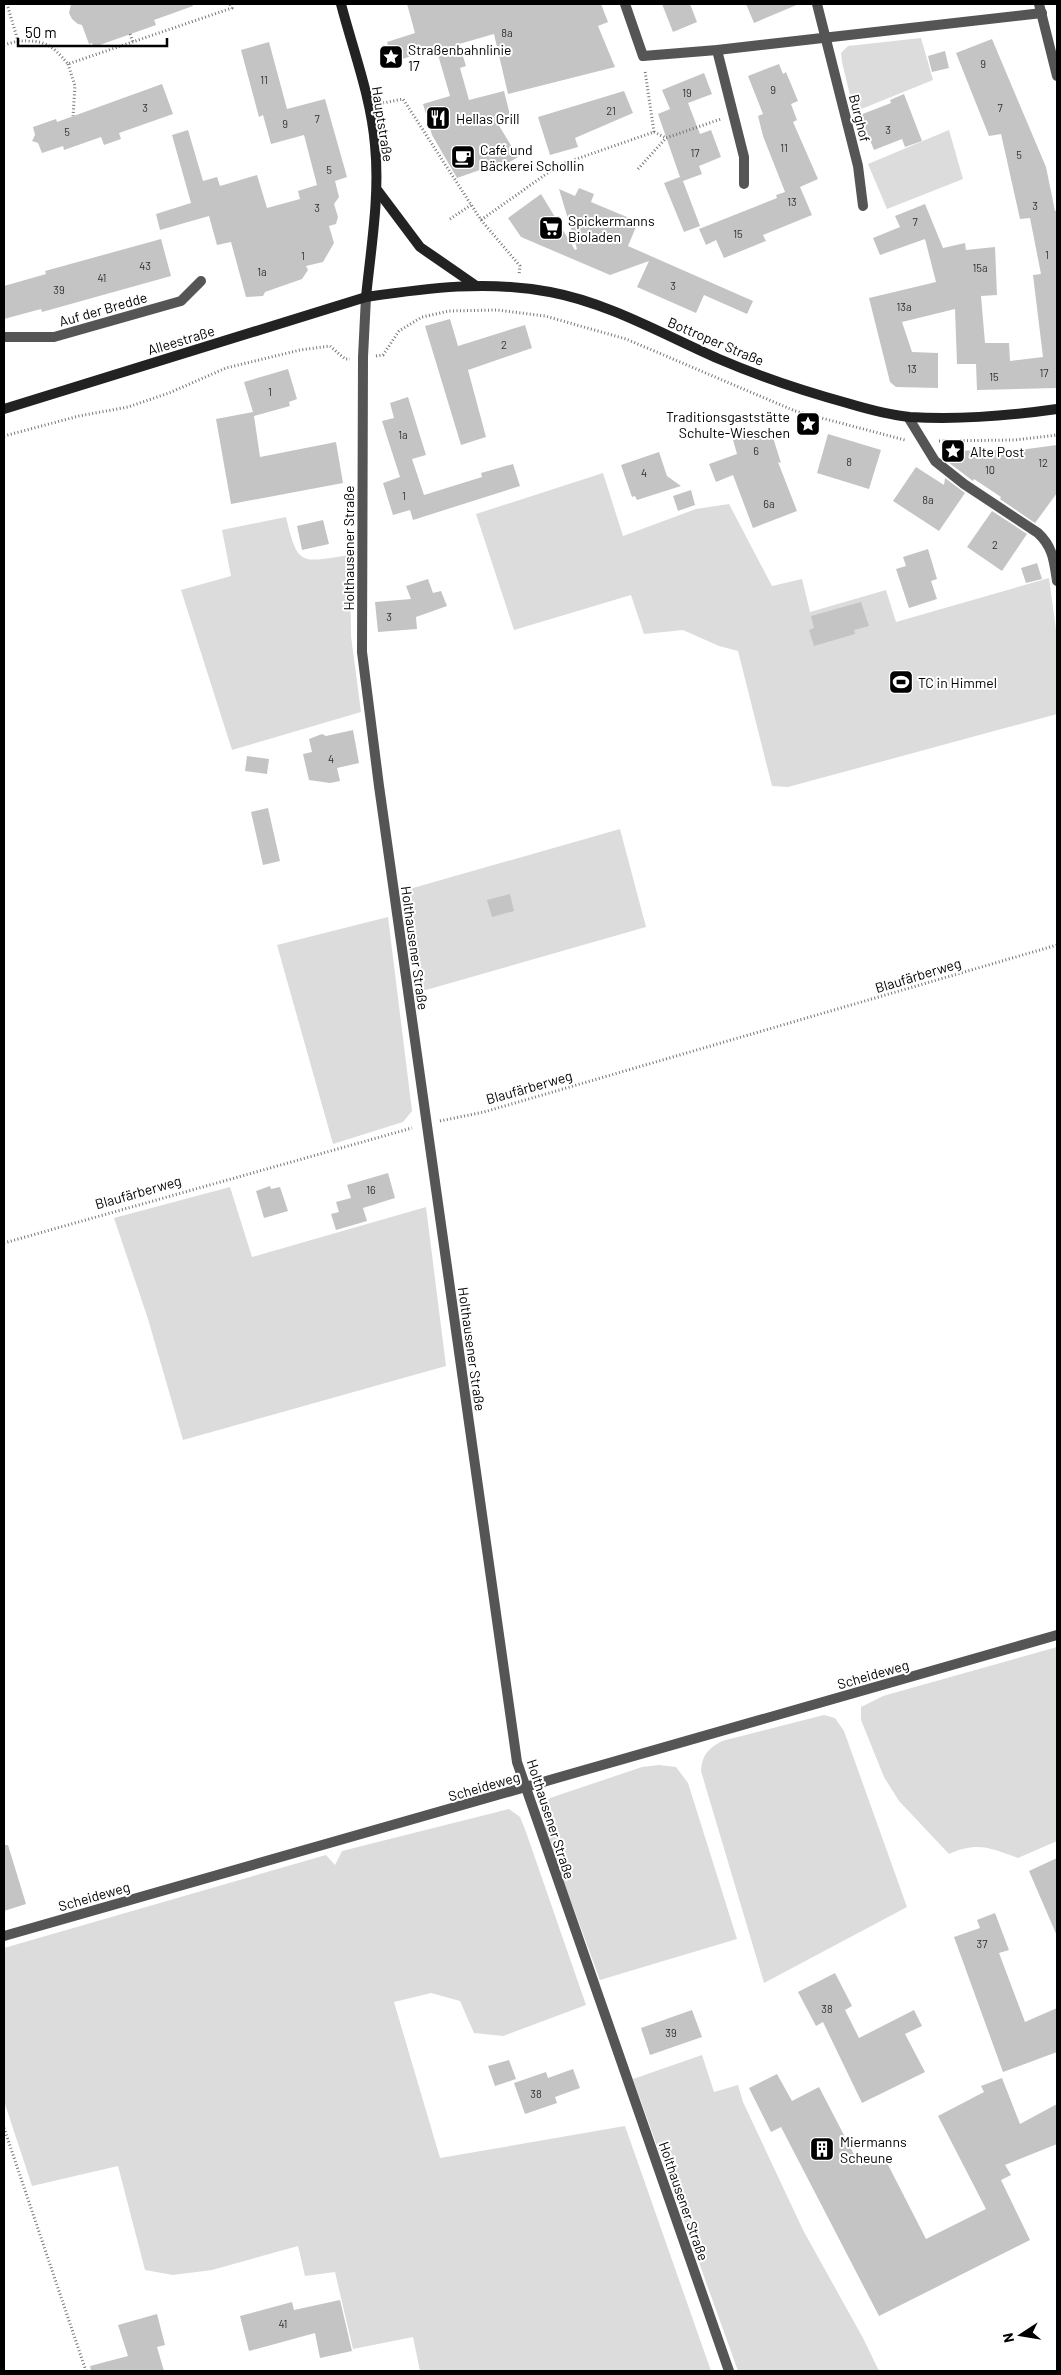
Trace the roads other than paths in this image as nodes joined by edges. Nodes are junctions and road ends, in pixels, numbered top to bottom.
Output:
1 (341, 4) edge
2 (625, 4) edge
3 (817, 4) edge
4 (1040, 8) edge
5 (826, 36) junction
6 (717, 50) junction
7 (1057, 76) edge
8 (744, 184) dead end
9 (378, 191) junction
10 (863, 206) dead end
11 (202, 281) dead end
12 (475, 285) junction
13 (366, 298) junction
14 (4, 337) edge
15 (4, 408) edge
16 (1057, 409) edge
17 (908, 417) junction
18 (1057, 581) edge
19 (1057, 1635) edge
20 (525, 1788) junction
21 (4, 1936) edge
22 (728, 2371) edge

1 - 9 main road, Hauptstraße
2 - 6 street
3 - 5 street, Burghof
4 - 5 street
4 - 7 street
5 - 6 street
5 - 10 street, Burghof
6 - 8 street
9 - 12 main road
9 - 13 main road, Hauptstraße
11 - 14 street, Auf der Bredde
12 - 13 main road, Bottroper Straße
12 - 17 main road, Bottroper Straße
13 - 15 main road, Alleestraße
13 - 20 street, Holthausener Straße
16 - 17 main road, Bottroper Straße
17 - 18 street
19 - 20 street, Scheideweg
20 - 21 street, Scheideweg
20 - 22 street, Holthausener Straße

